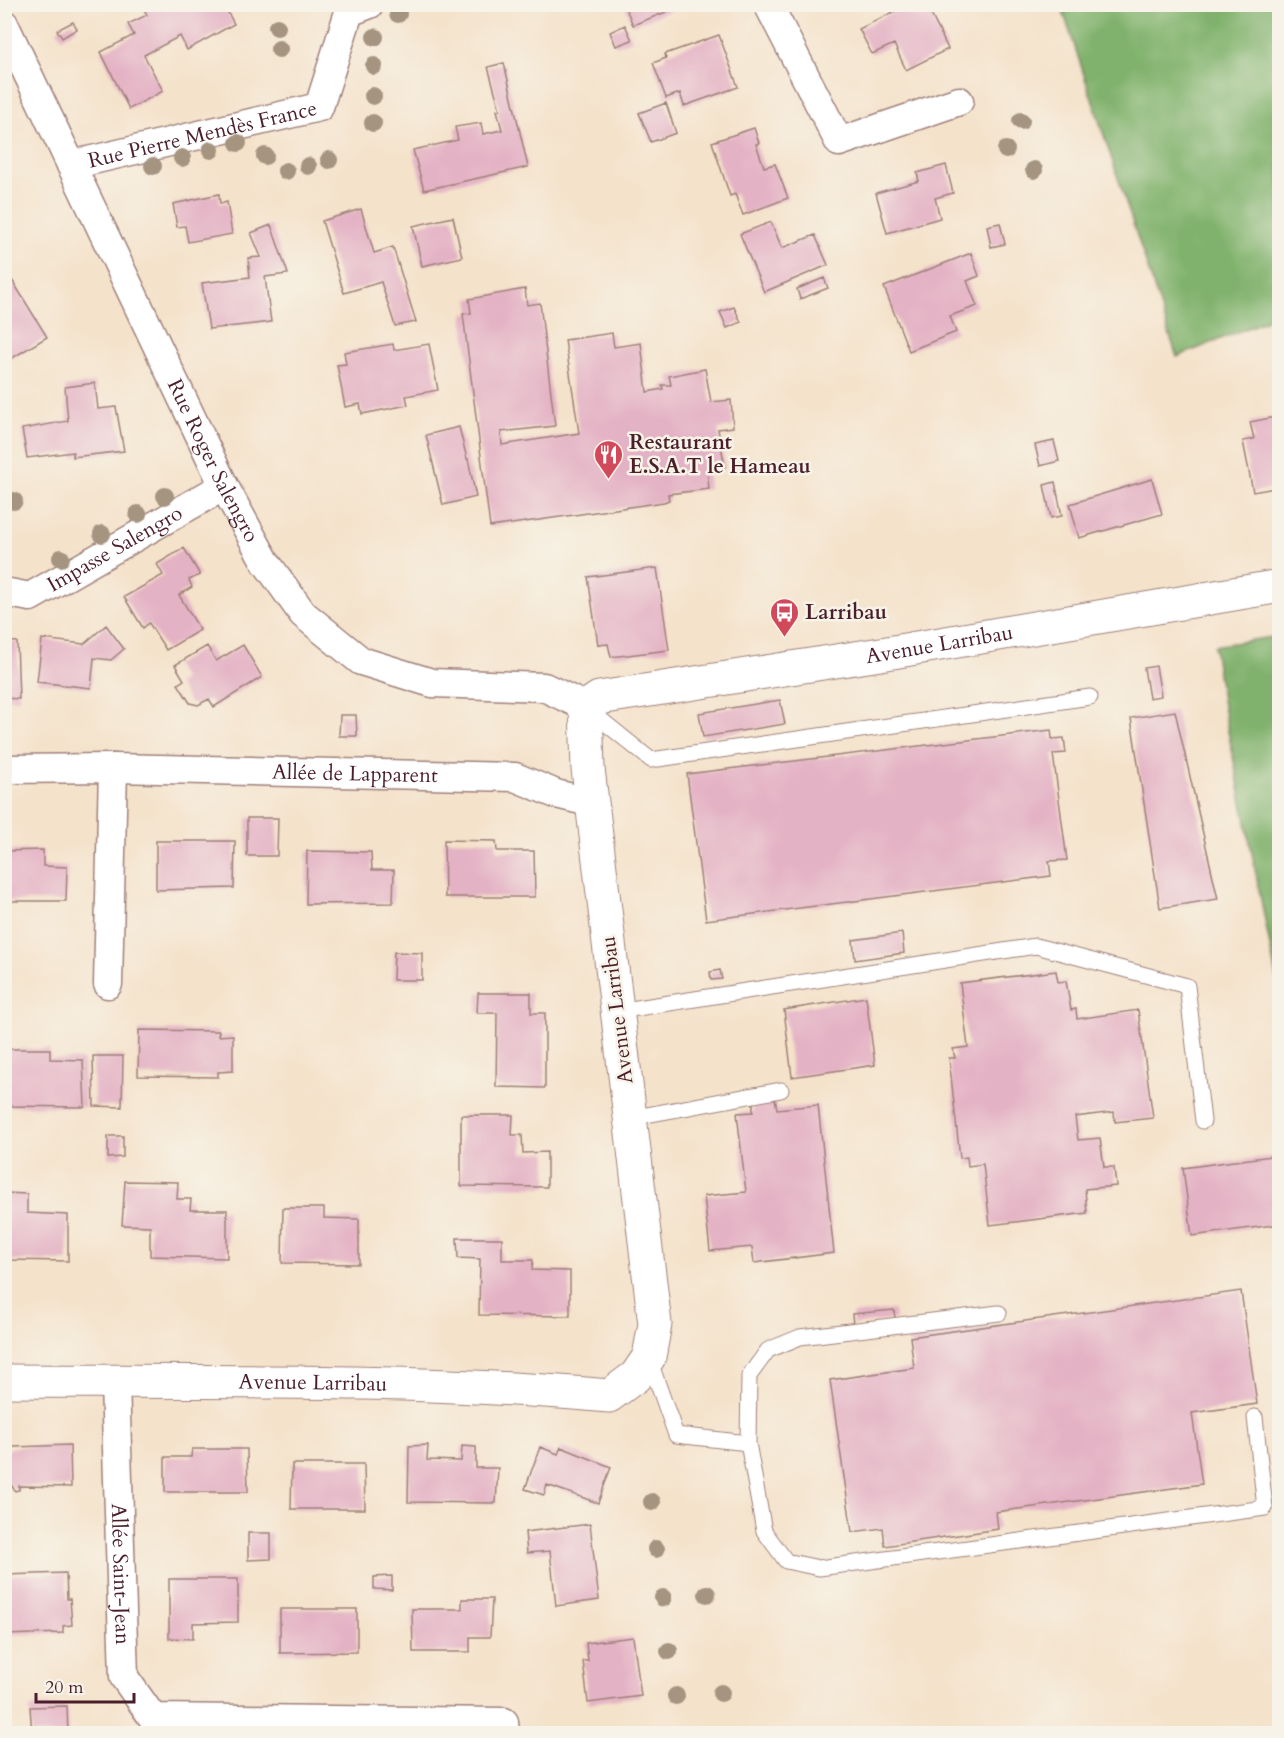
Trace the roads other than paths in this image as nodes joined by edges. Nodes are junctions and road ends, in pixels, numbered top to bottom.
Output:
1 (370, 4) edge
2 (768, 4) edge
3 (4, 24) edge
4 (959, 101) dead end
5 (71, 165) junction
6 (224, 486) junction
7 (1280, 586) edge
8 (4, 592) edge
9 (1090, 697) dead end
10 (586, 707) junction
11 (113, 768) junction
12 (4, 769) edge
13 (593, 803) junction
14 (108, 984) dead end
15 (618, 1011) junction
16 (781, 1090) dead end
17 (630, 1118) junction
18 (1203, 1120) dead end
19 (999, 1313) dead end
20 (649, 1357) junction
21 (4, 1381) edge
22 (115, 1382) junction
23 (1255, 1417) dead end
24 (748, 1443) junction
25 (505, 1734) edge

1 - 5 street, Rue Pierre Mendès France
2 - 4 street
3 - 5 street, Rue Roger Salengro
5 - 6 street, Rue Roger Salengro
6 - 8 street, Impasse Salengro
6 - 10 street, Rue Roger Salengro
7 - 10 street, Avenue Larribau
9 - 10 lane
10 - 13 street, Avenue Larribau
11 - 12 street, Allée de Lapparent
11 - 13 street, Allée de Lapparent
11 - 14 street
13 - 15 street, Avenue Larribau
15 - 17 street, Avenue Larribau
15 - 18 lane
16 - 17 lane
17 - 20 street, Avenue Larribau
19 - 24 lane
20 - 22 street, Avenue Larribau
20 - 24 lane
21 - 22 street, Avenue Larribau
22 - 25 street, Allée Saint-Jean
23 - 24 lane

